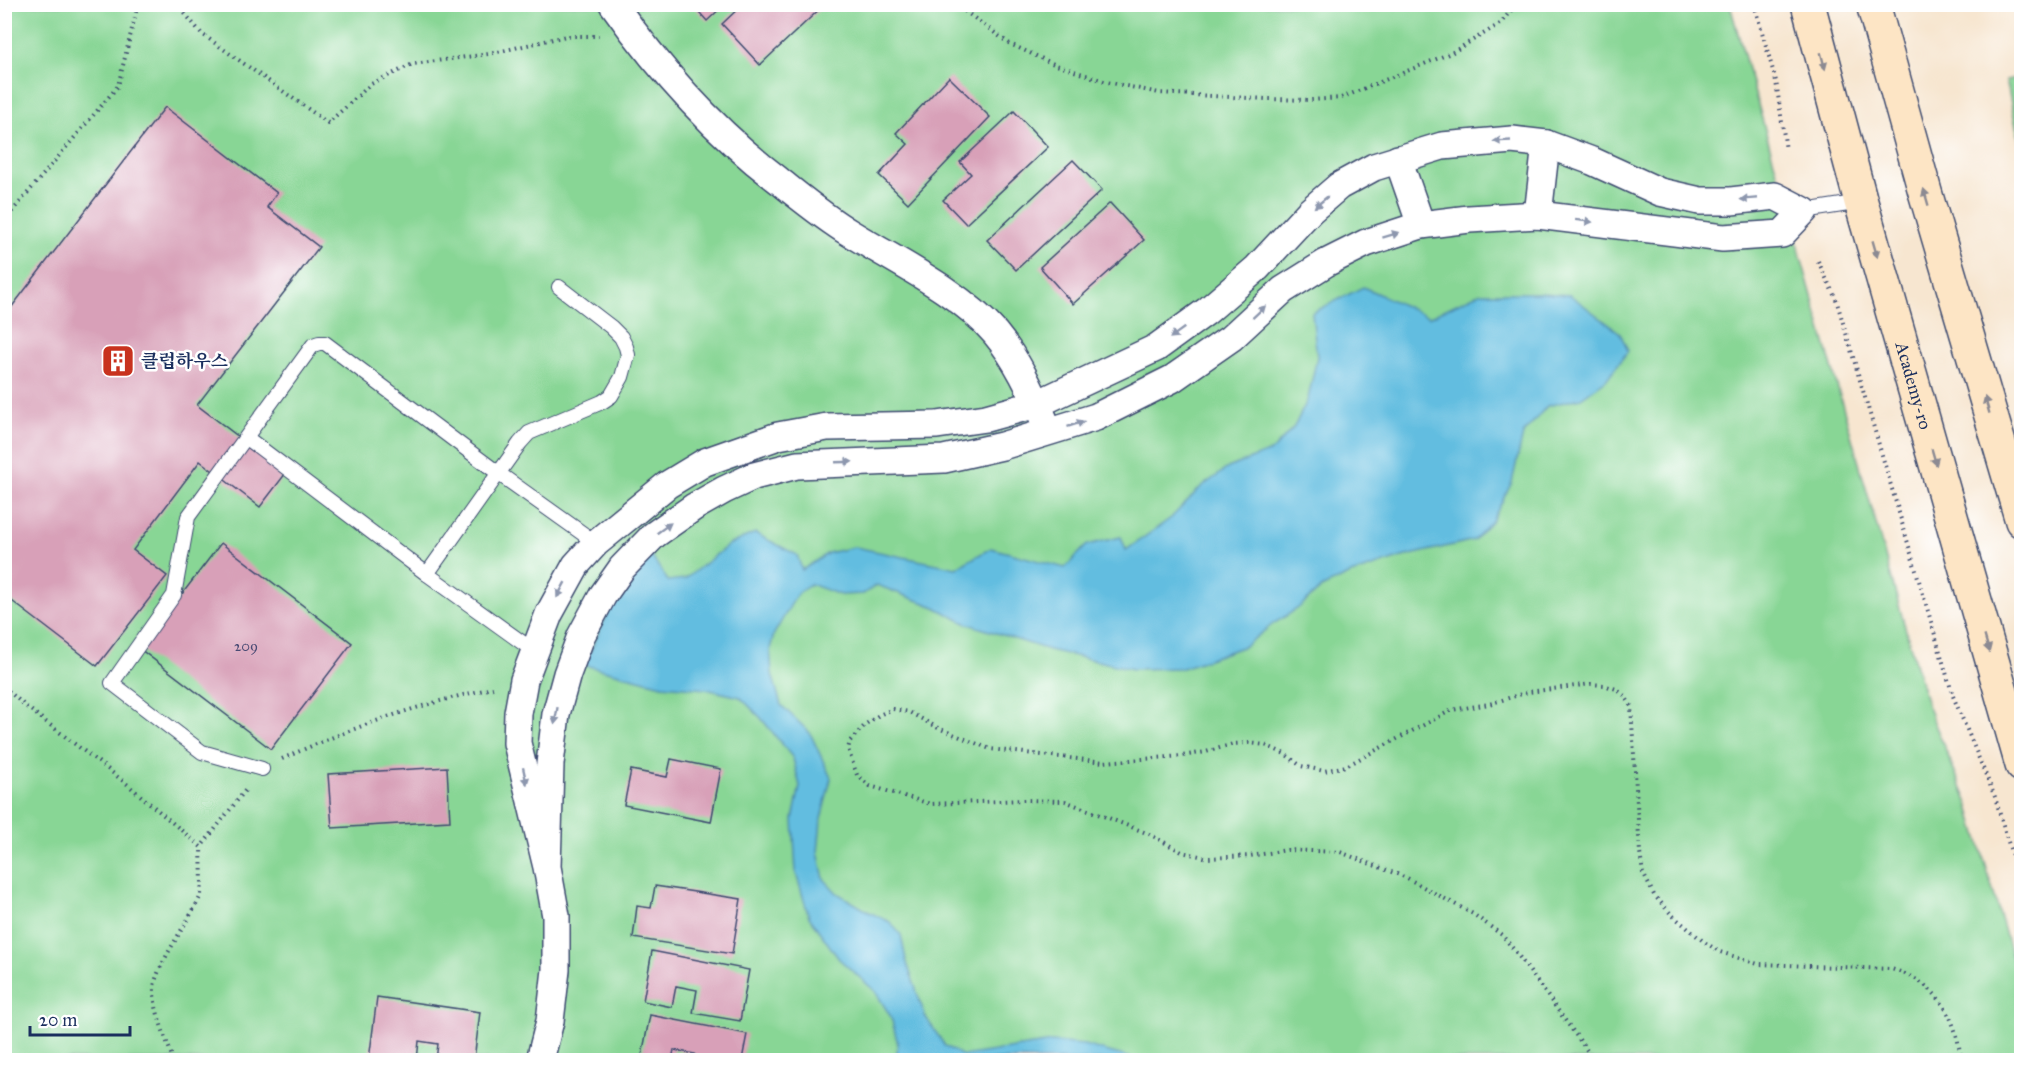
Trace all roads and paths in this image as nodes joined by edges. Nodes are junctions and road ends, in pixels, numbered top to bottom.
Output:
1 (138, 4) edge
2 (177, 4) edge
3 (613, 4) edge
4 (955, 4) edge
5 (1516, 4) edge
6 (1754, 4) edge
7 (1808, 4) edge
8 (1873, 4) edge
9 (635, 36) junction
10 (1546, 144) junction
11 (1786, 150) dead end
12 (1398, 159) junction
13 (1861, 202) junction
14 (1804, 211) junction
15 (1538, 215) junction
16 (4, 221) edge
17 (1421, 225) junction
18 (1818, 261) dead end
19 (559, 287) dead end
20 (1037, 404) junction
21 (1049, 433) junction
22 (247, 438) junction
23 (498, 474) junction
24 (2022, 521) edge
25 (596, 543) junction
26 (622, 568) junction
27 (427, 573) junction
28 (534, 651) junction
29 (567, 674) junction
30 (2022, 765) edge
31 (262, 769) dead end
32 (201, 847) dead end
33 (547, 867) junction
34 (2022, 890) edge
35 (173, 1060) edge
36 (540, 1060) edge
37 (1594, 1060) edge
38 (1961, 1060) edge

1 - 16 path
2 - 9 path
3 - 9 street
4 - 5 path
6 - 11 path
7 -> 13 main road, Academy-ro
24 -> 8 main road
9 - 20 street
10 -> 12 street
14 -> 10 street
10 - 15 street
12 - 17 street
12 -> 20 street
13 - 14 lane
13 -> 30 main road, Academy-ro
15 -> 14 street
15 - 17 street
21 -> 17 street
18 - 34 path
19 - 23 lane
20 - 21 street
20 - 25 street
26 -> 21 street
22 - 23 lane
22 - 27 lane
22 - 31 lane
23 - 25 lane
23 - 27 lane
25 - 26 street
25 -> 28 street
26 - 29 street
27 - 28 lane
28 - 29 street
28 -> 33 street
29 -> 33 street
32 - 35 path
33 - 36 street
37 - 38 path

